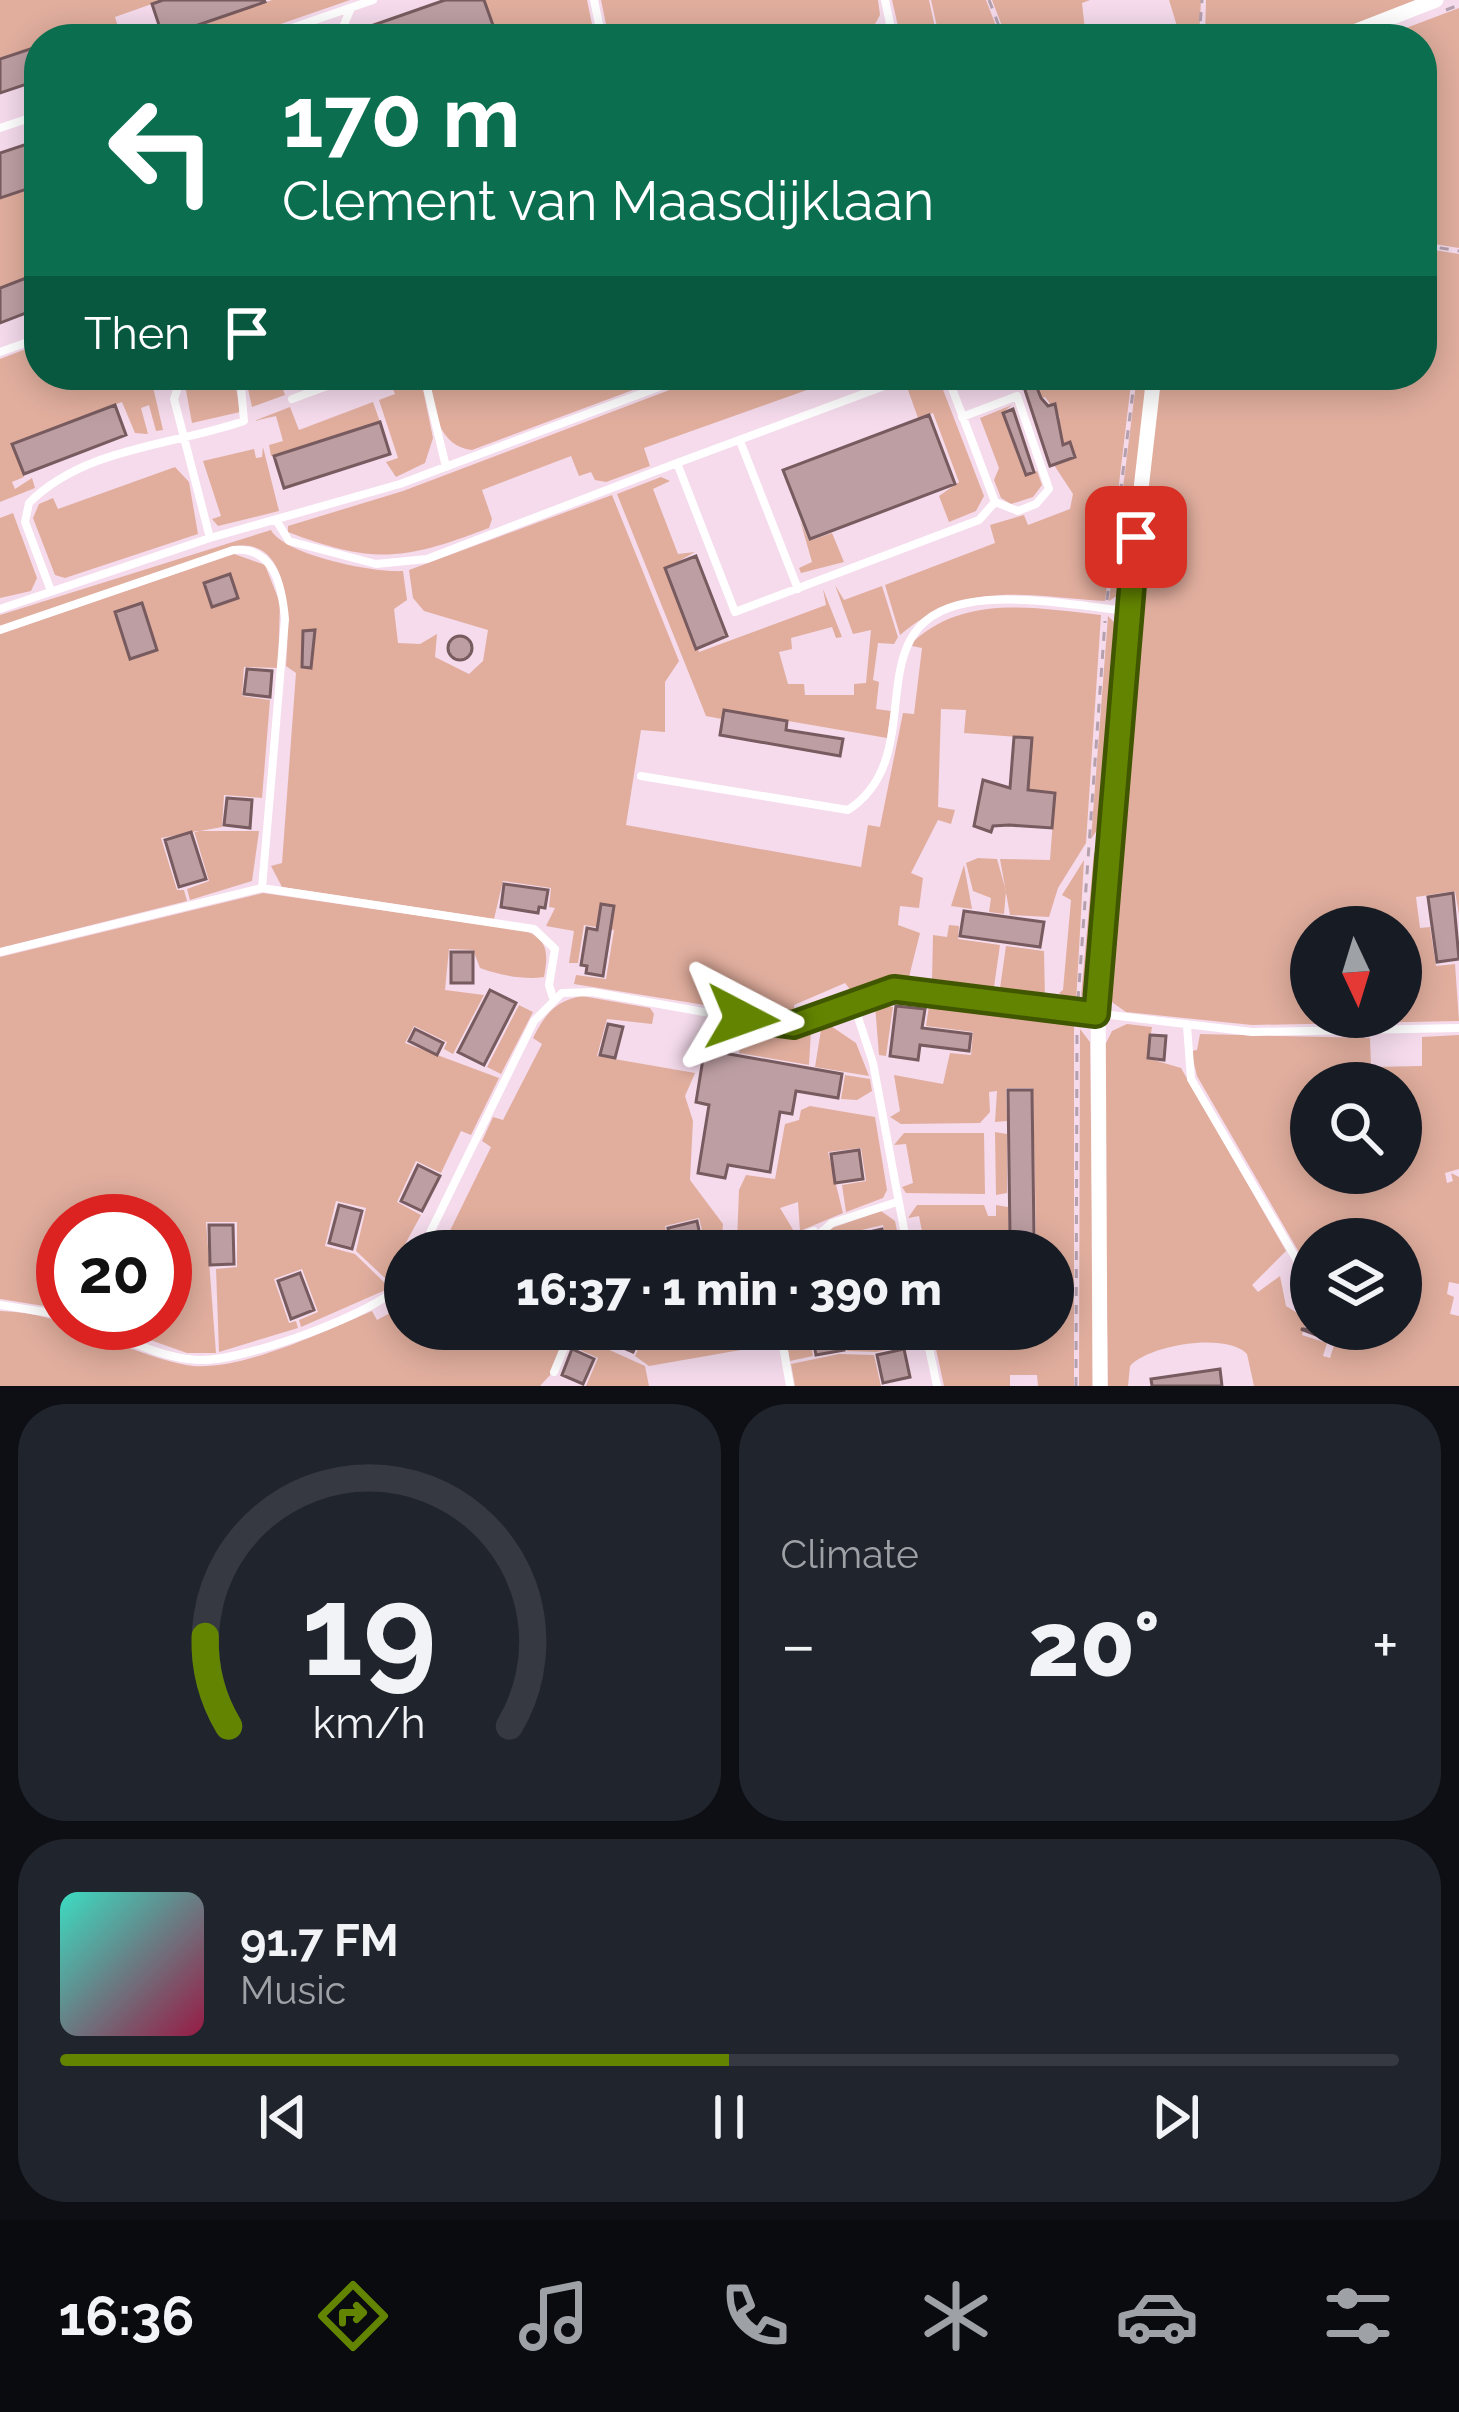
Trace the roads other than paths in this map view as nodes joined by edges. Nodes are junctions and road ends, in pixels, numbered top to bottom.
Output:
1 (374, 0) edge
2 (1436, 0) edge
3 (351, 8) junction
4 (304, 24) edge
5 (344, 24) edge
6 (1374, 24) edge
7 (177, 390) edge
8 (241, 390) edge
9 (316, 390) edge
10 (428, 390) edge
11 (643, 390) edge
12 (874, 390) edge
13 (952, 390) edge
14 (1152, 390) edge
15 (292, 399) dead end
16 (962, 417) junction
17 (184, 437) junction
18 (740, 440) junction
19 (677, 463) junction
20 (446, 467) junction
21 (995, 502) junction
22 (276, 520) junction
23 (210, 538) junction
24 (798, 589) junction
25 (51, 591) junction
26 (0, 609) edge
27 (1127, 612) junction
28 (0, 630) edge
29 (640, 776) dead end
30 (262, 888) junction
31 (0, 952) edge
32 (553, 998) junction
33 (853, 1002) junction
34 (1096, 1014) junction
35 (1187, 1026) junction
36 (1459, 1028) edge
37 (898, 1202) junction
38 (826, 1226) junction
39 (431, 1230) edge
40 (815, 1230) edge
41 (822, 1230) edge
42 (904, 1230) edge
43 (1290, 1248) edge
44 (384, 1298) edge
45 (0, 1305) edge
46 (36, 1311) edge
47 (161, 1350) edge
48 (563, 1350) edge
49 (783, 1350) edge
50 (929, 1350) edge
51 (554, 1372) dead end
52 (790, 1386) edge
53 (937, 1386) edge
54 (1100, 1386) edge

1 - 3 lane
2 - 6 street
3 - 4 lane
3 - 5 lane
7 - 17 lane
8 - 17 lane
9 - 15 lane
10 - 20 lane
11 - 20 lane
12 - 18 lane
13 - 16 lane
14 - 27 street
16 - 21 lane
16 - 21 lane
17 - 23 lane
17 - 25 lane
18 - 19 lane
18 - 24 lane
19 - 22 lane
19 - 24 lane
20 - 22 lane
21 - 24 lane
22 - 23 lane
23 - 25 lane
25 - 26 lane
27 - 29 lane
27 - 34 street
28 - 30 lane
30 - 31 lane
30 - 32 lane
32 - 33 lane
32 - 39 lane
33 - 34 lane
33 - 37 lane
34 - 35 lane
34 - 54 street
35 - 36 lane
35 - 43 lane
37 - 38 lane
37 - 42 lane
38 - 40 lane
38 - 41 lane
44 - 47 lane
45 - 46 lane
48 - 51 lane
49 - 52 lane
50 - 53 lane

